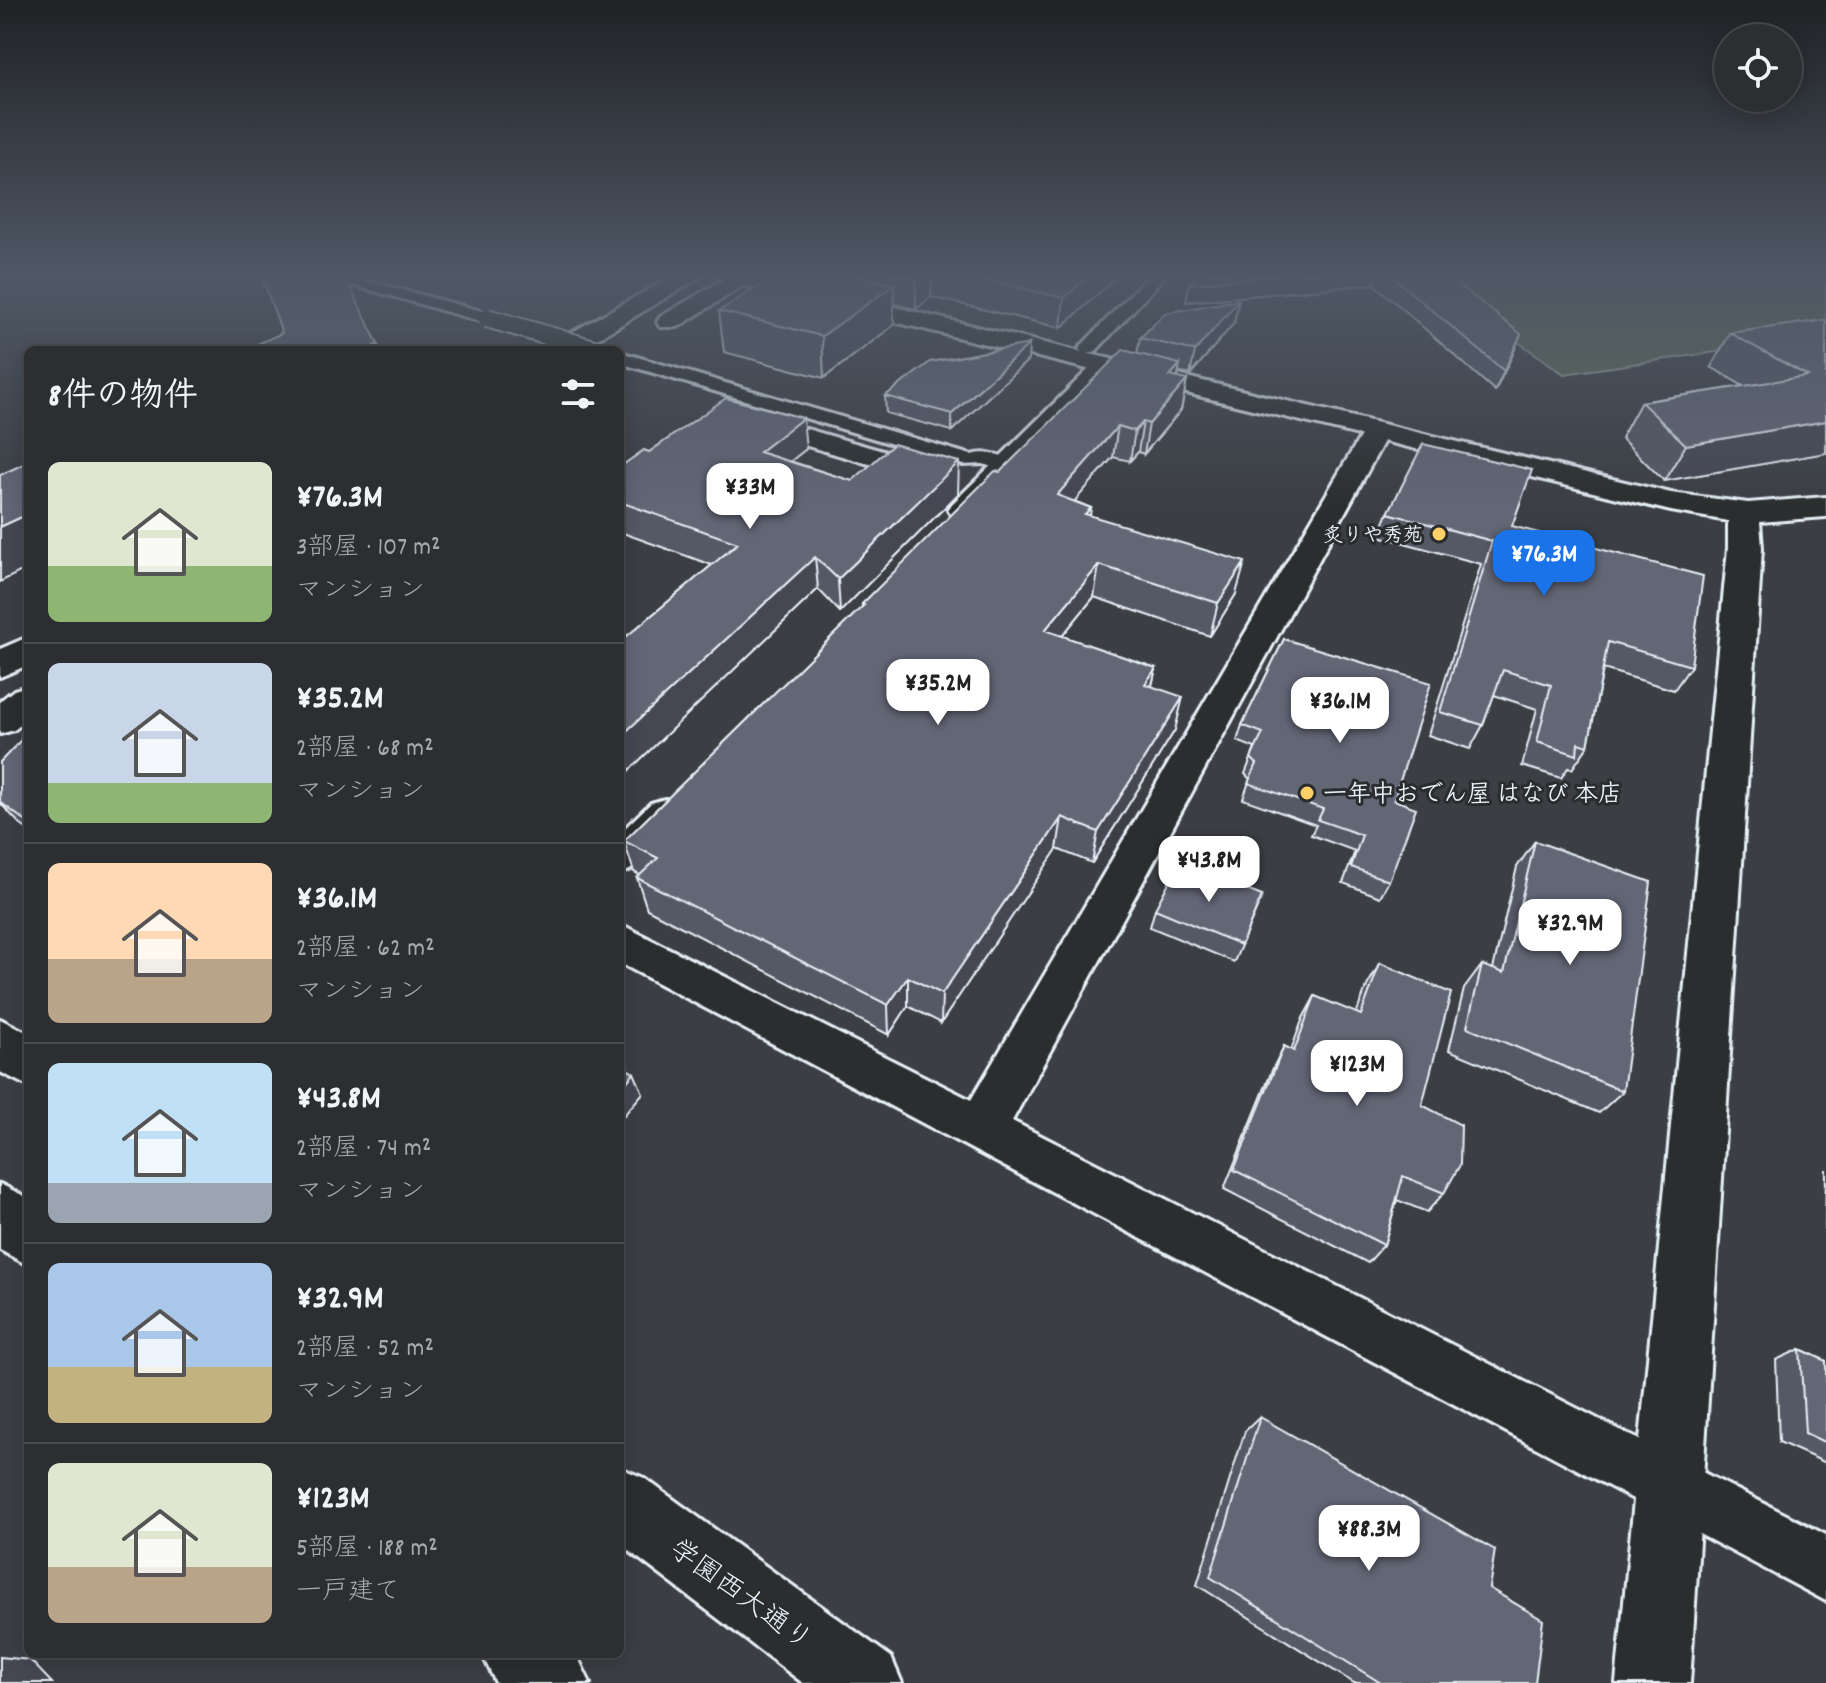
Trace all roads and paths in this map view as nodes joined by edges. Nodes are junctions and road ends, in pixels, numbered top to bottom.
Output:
1 (1073, 353) edge
2 (1101, 353) edge
3 (624, 358) edge
4 (1097, 358) junction
5 (726, 413) edge
6 (1376, 432) junction
7 (1007, 465) junction
8 (982, 489) junction
9 (1826, 507) edge
10 (1744, 514) junction
11 (938, 534) edge
12 (24, 651) edge
13 (0, 665) edge
14 (24, 700) edge
15 (24, 701) edge
16 (0, 713) edge
17 (0, 721) edge
18 (686, 791) edge
19 (624, 854) edge
20 (624, 944) edge
21 (0, 1042) edge
22 (24, 1060) edge
23 (982, 1127) junction
24 (0, 1212) edge
25 (24, 1233) edge
26 (1671, 1490) junction
27 (624, 1505) edge
28 (1826, 1569) edge
29 (524, 1658) edge
30 (553, 1683) edge
31 (865, 1683) edge
32 (1653, 1683) edge

1 - 4 street
2 - 4 street
3 - 7 street
4 - 6 street
4 - 7 street
5 - 8 street
6 - 10 street
6 - 23 street
7 - 8 street
8 - 11 street
9 - 10 street
10 - 26 street
12 - 13 street
14 - 16 street
15 - 17 street
18 - 19 street
20 - 23 street
21 - 22 street
23 - 26 street
24 - 25 street
26 - 28 street
26 - 32 street
27 - 31 street, 学園西大通り
29 - 30 street

